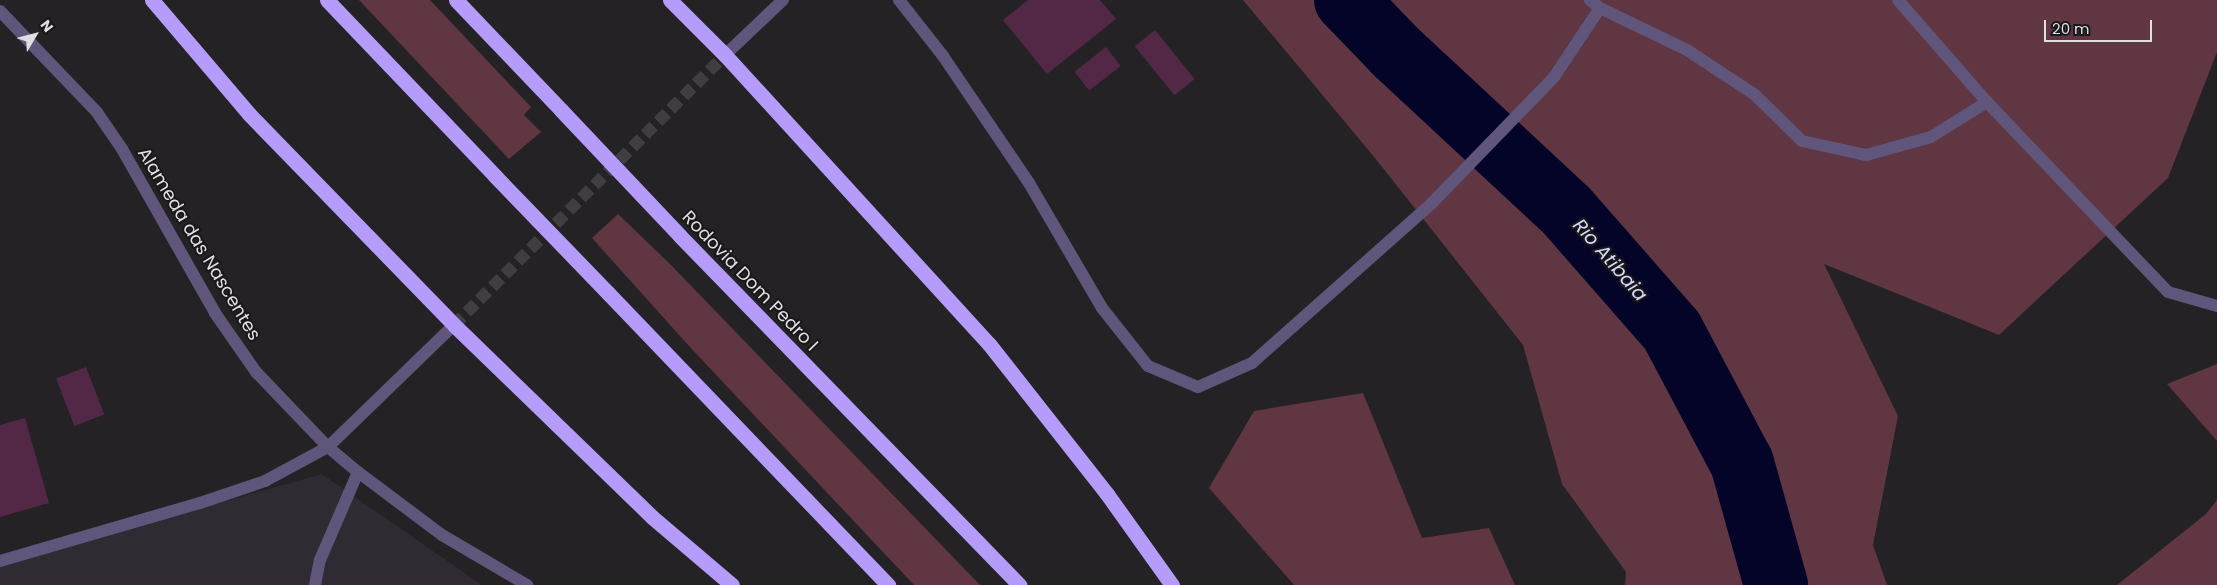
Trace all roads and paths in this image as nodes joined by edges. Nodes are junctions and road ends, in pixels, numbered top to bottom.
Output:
1 (152, 0) edge
2 (327, 0) edge
3 (456, 0) edge
4 (670, 0) edge
5 (783, 0) edge
6 (899, 0) edge
7 (1590, 0) edge
8 (1898, 0) edge
9 (1600, 8) junction
10 (0, 11) edge
11 (725, 55) junction
12 (1987, 102) junction
13 (2217, 306) edge
14 (454, 325) junction
15 (328, 447) junction
16 (358, 472) junction
17 (0, 561) edge
18 (315, 585) edge
19 (527, 585) edge
20 (732, 585) edge
21 (888, 585) edge
22 (1019, 585) edge
23 (1172, 585) edge

1 - 14 highway
2 - 21 highway, bridge
3 - 22 highway, Rodovia Dom Pedro I, bridge
4 - 11 highway
5 - 11 street
6 - 9 street
7 - 9 street
8 - 12 street
9 - 12 street
10 - 15 street, Alameda das Nascentes
11 - 23 highway
12 - 13 street
14 - 15 street
14 - 20 highway
15 - 16 street, Alameda das Nascentes
15 - 17 street
16 - 18 street
16 - 19 street, Alameda das Nascentes

